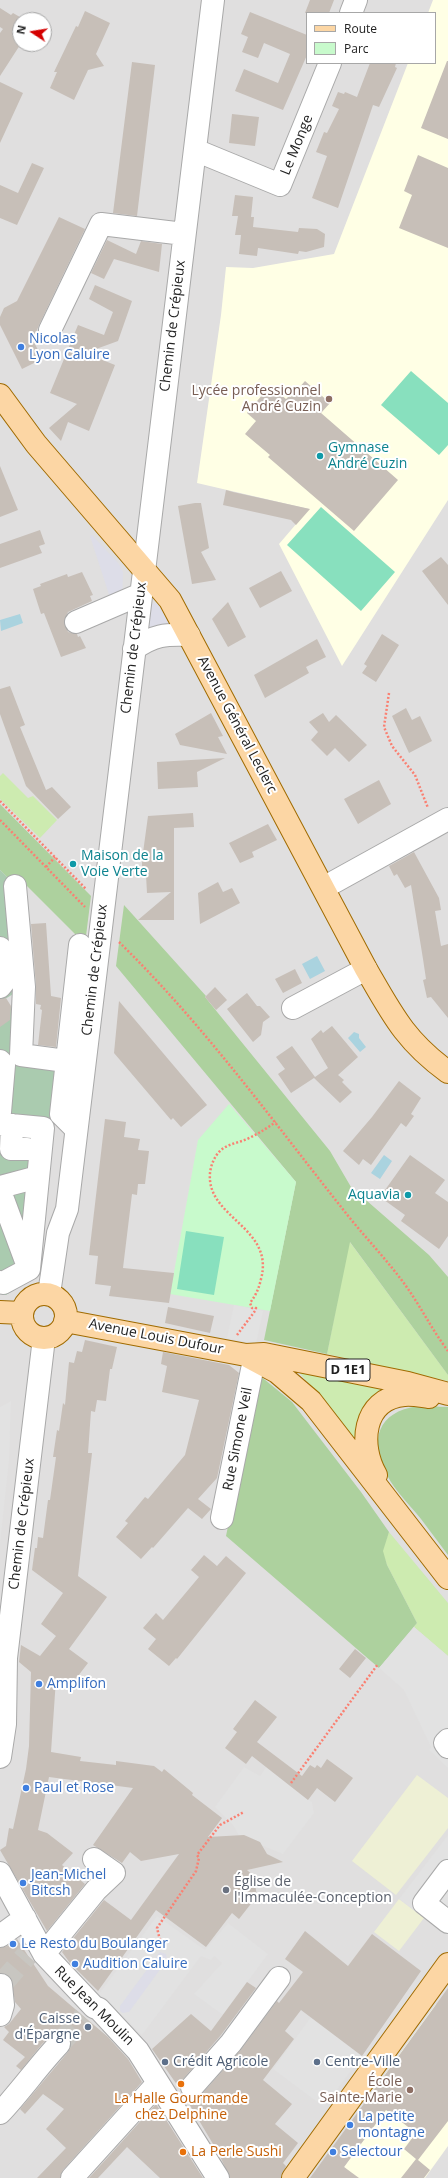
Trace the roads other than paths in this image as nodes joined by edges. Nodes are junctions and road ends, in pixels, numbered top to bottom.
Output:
1 (213, 0) edge
2 (356, 0) edge
3 (350, 12) edge
4 (330, 64) edge
5 (195, 150) junction
6 (184, 234) junction
7 (50, 330) dead end
8 (0, 395) edge
9 (144, 570) junction
10 (141, 594) junction
11 (76, 622) dead end
12 (189, 635) junction
13 (134, 649) junction
14 (442, 823) edge
15 (15, 886) dead end
16 (325, 887) junction
17 (80, 945) dead end
18 (0, 948) edge
19 (366, 969) junction
20 (0, 987) edge
21 (293, 1008) dead end
22 (66, 1061) junction
23 (0, 1062) edge
24 (448, 1072) edge
25 (1, 1084) edge
26 (10, 1122) edge
27 (76, 1129) junction
28 (31, 1178) junction
29 (0, 1187) edge
30 (0, 1191) edge
31 (29, 1269) junction
32 (3, 1277) edge
33 (49, 1294) junction
34 (0, 1312) edge
35 (22, 1313) junction
36 (65, 1321) junction
37 (44, 1338) junction
38 (244, 1355) junction
39 (448, 1394) edge
40 (448, 1398) edge
41 (394, 1508) junction
42 (222, 1518) dead end
43 (448, 1578) edge
44 (448, 1740) edge
45 (448, 1747) edge
46 (0, 1757) edge
47 (94, 1858) dead end
48 (448, 1871) edge
49 (0, 1874) edge
50 (24, 1918) junction
51 (448, 1922) edge
52 (0, 1936) edge
53 (37, 1952) junction
54 (448, 1964) edge
55 (279, 1978) dead end
56 (1, 1985) dead end
57 (0, 2014) edge
58 (59, 2044) tunnel mouth
59 (158, 2083) junction
60 (184, 2097) junction
61 (0, 2113) edge
62 (72, 2178) edge
63 (218, 2178) edge
64 (293, 2178) edge

1 - 5 street, Chemin de Crépieux
2 - 3 street
4 - 5 street, Le Monge
5 - 6 street, Chemin de Crépieux
6 - 7 street
6 - 9 street, Chemin de Crépieux
8 - 9 main road, Avenue Général Leclerc
9 - 10 street, Chemin de Crépieux
9 - 12 main road, Avenue Général Leclerc
10 - 11 street
10 - 13 street, Chemin de Crépieux
12 - 13 street
12 - 16 main road, Avenue Général Leclerc
13 - 27 street, Chemin de Crépieux
14 - 16 street
15 - 22 street
16 - 19 main road, Avenue Général Leclerc
17 - 22 street
18 - 20 street
19 - 21 street
19 - 24 main road, Avenue Général Leclerc
22 - 27 street
23 - 25 street
25 - 26 street
26 - 28 street
26 - 28 street
27 - 33 street, Chemin de Crépieux
28 - 29 street
28 - 31 street
30 - 31 street
31 - 32 street
33 - 35 main road
33 - 36 main road
34 - 35 main road
35 - 37 main road
36 - 37 main road
36 - 38 main road, Avenue Louis Dufour / D 1E1
37 - 46 street, Chemin de Crépieux
38 - 39 main road, D 1E1
38 - 41 main road
38 - 42 street, Rue Simone Veil
40 - 41 main road
41 - 43 main road
44 - 45 street
47 - 53 street
48 - 51 street
49 - 50 street, Rue Jean Moulin
50 - 52 street
50 - 53 street, Rue Jean Moulin
53 - 59 street, Rue Jean Moulin
54 - 64 main road
55 - 60 street
56 - 57 street
58 - 61 street
59 - 60 street, Rue Jean Moulin
59 - 62 street
60 - 63 street, Rue Jean Moulin

